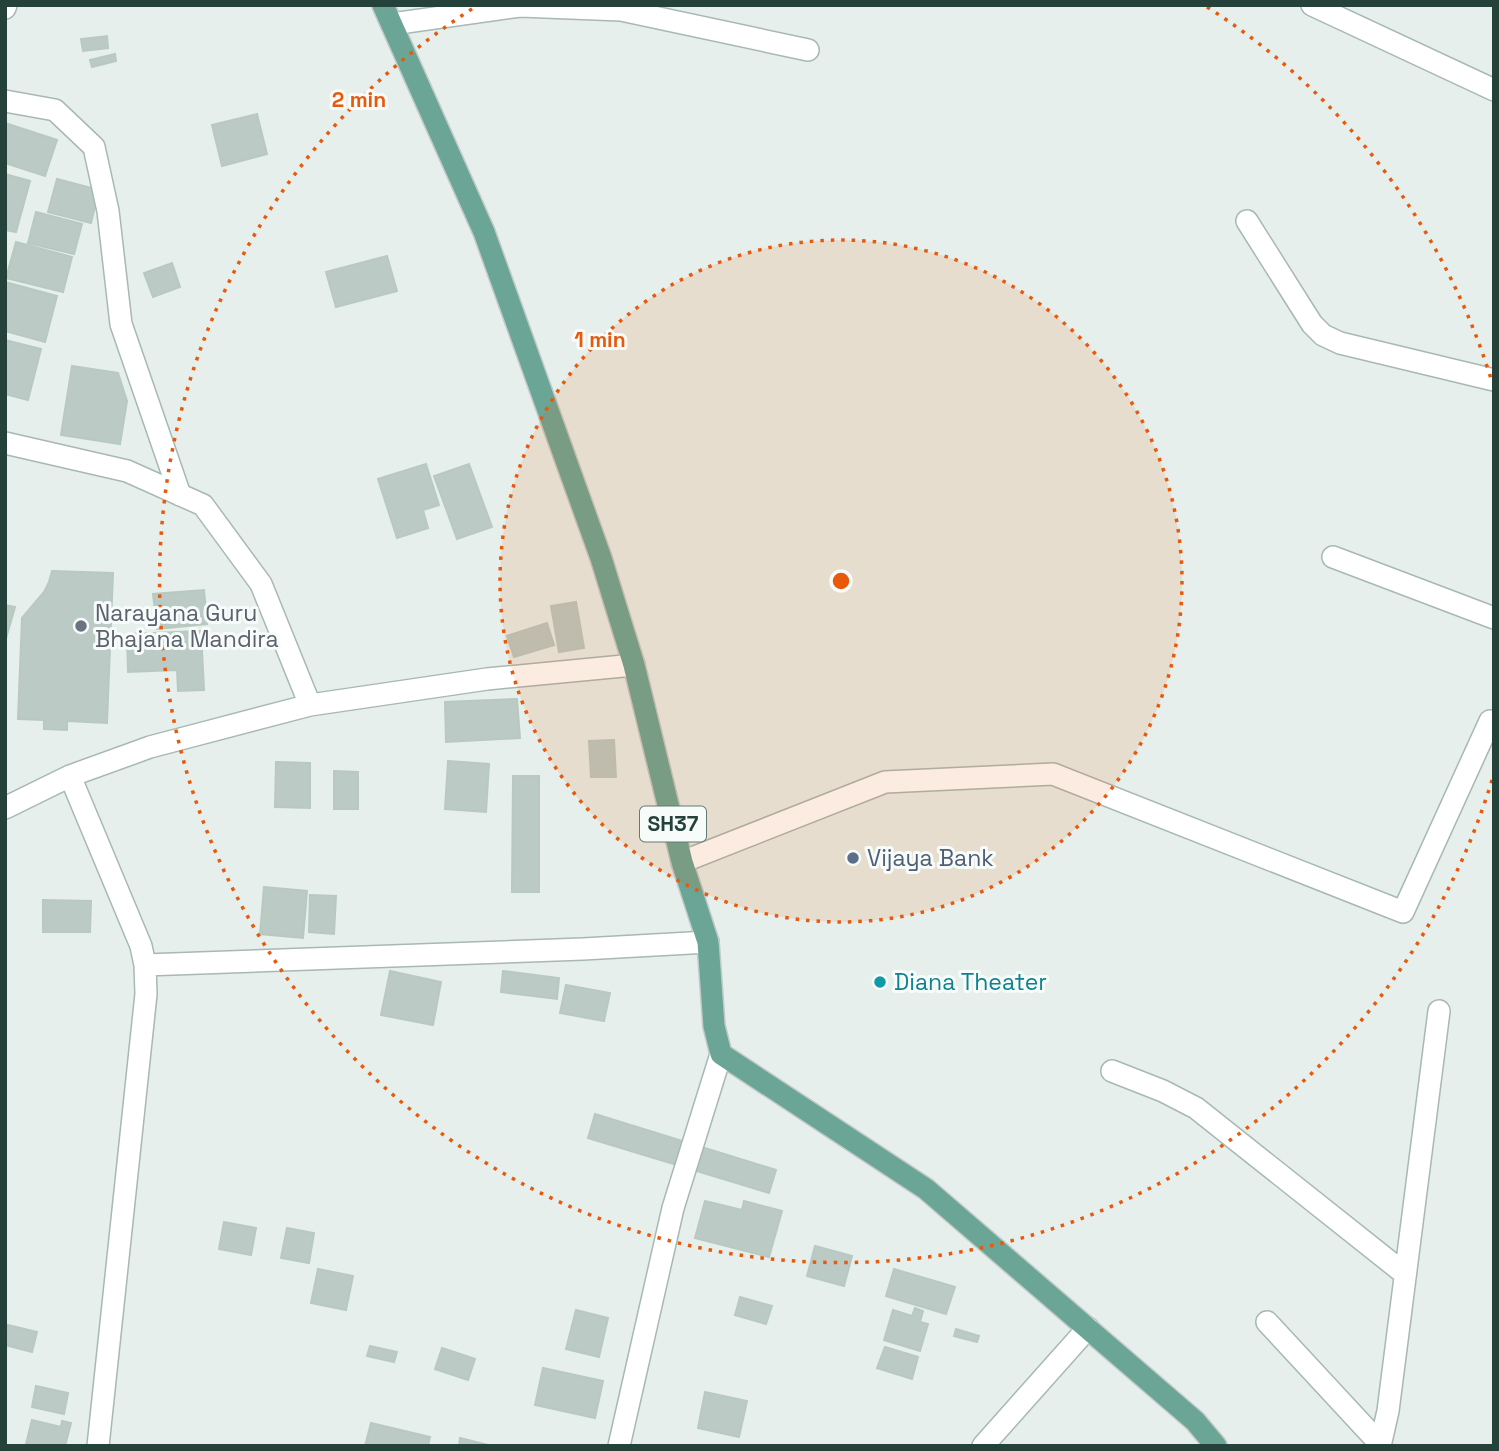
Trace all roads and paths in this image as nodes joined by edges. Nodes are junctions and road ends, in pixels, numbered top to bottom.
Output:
1 (1312, 5) edge
2 (388, 15) edge
3 (1358, 15) edge
4 (808, 50) dead end
5 (1494, 90) edge
6 (5, 101) edge
7 (1247, 221) dead end
8 (1494, 380) edge
9 (5, 443) edge
10 (180, 495) junction
11 (1333, 557) dead end
12 (1494, 618) edge
13 (634, 665) junction
14 (310, 705) junction
15 (1494, 722) edge
16 (70, 776) junction
17 (5, 807) edge
18 (682, 862) junction
19 (708, 942) junction
20 (145, 965) junction
21 (1439, 1011) dead end
22 (721, 1054) junction
23 (1112, 1071) dead end
24 (1405, 1274) junction
25 (1267, 1322) dead end
26 (1088, 1328) junction
27 (1380, 1445) edge
28 (97, 1446) edge
29 (620, 1446) edge
30 (983, 1446) edge
31 (1216, 1446) edge

1 - 3 street
2 - 4 street
2 - 13 main road, SH37
3 - 5 street
6 - 10 street
7 - 8 street
9 - 10 street
10 - 14 street
11 - 12 street
13 - 14 street
13 - 18 main road, SH37
14 - 16 street
15 - 18 street
16 - 17 street
16 - 20 street
18 - 19 main road, SH37
19 - 20 street
19 - 22 main road, SH37
20 - 28 street
21 - 24 street
22 - 26 main road
22 - 29 street
23 - 24 street
24 - 27 street
25 - 27 street
26 - 30 street
26 - 31 main road

